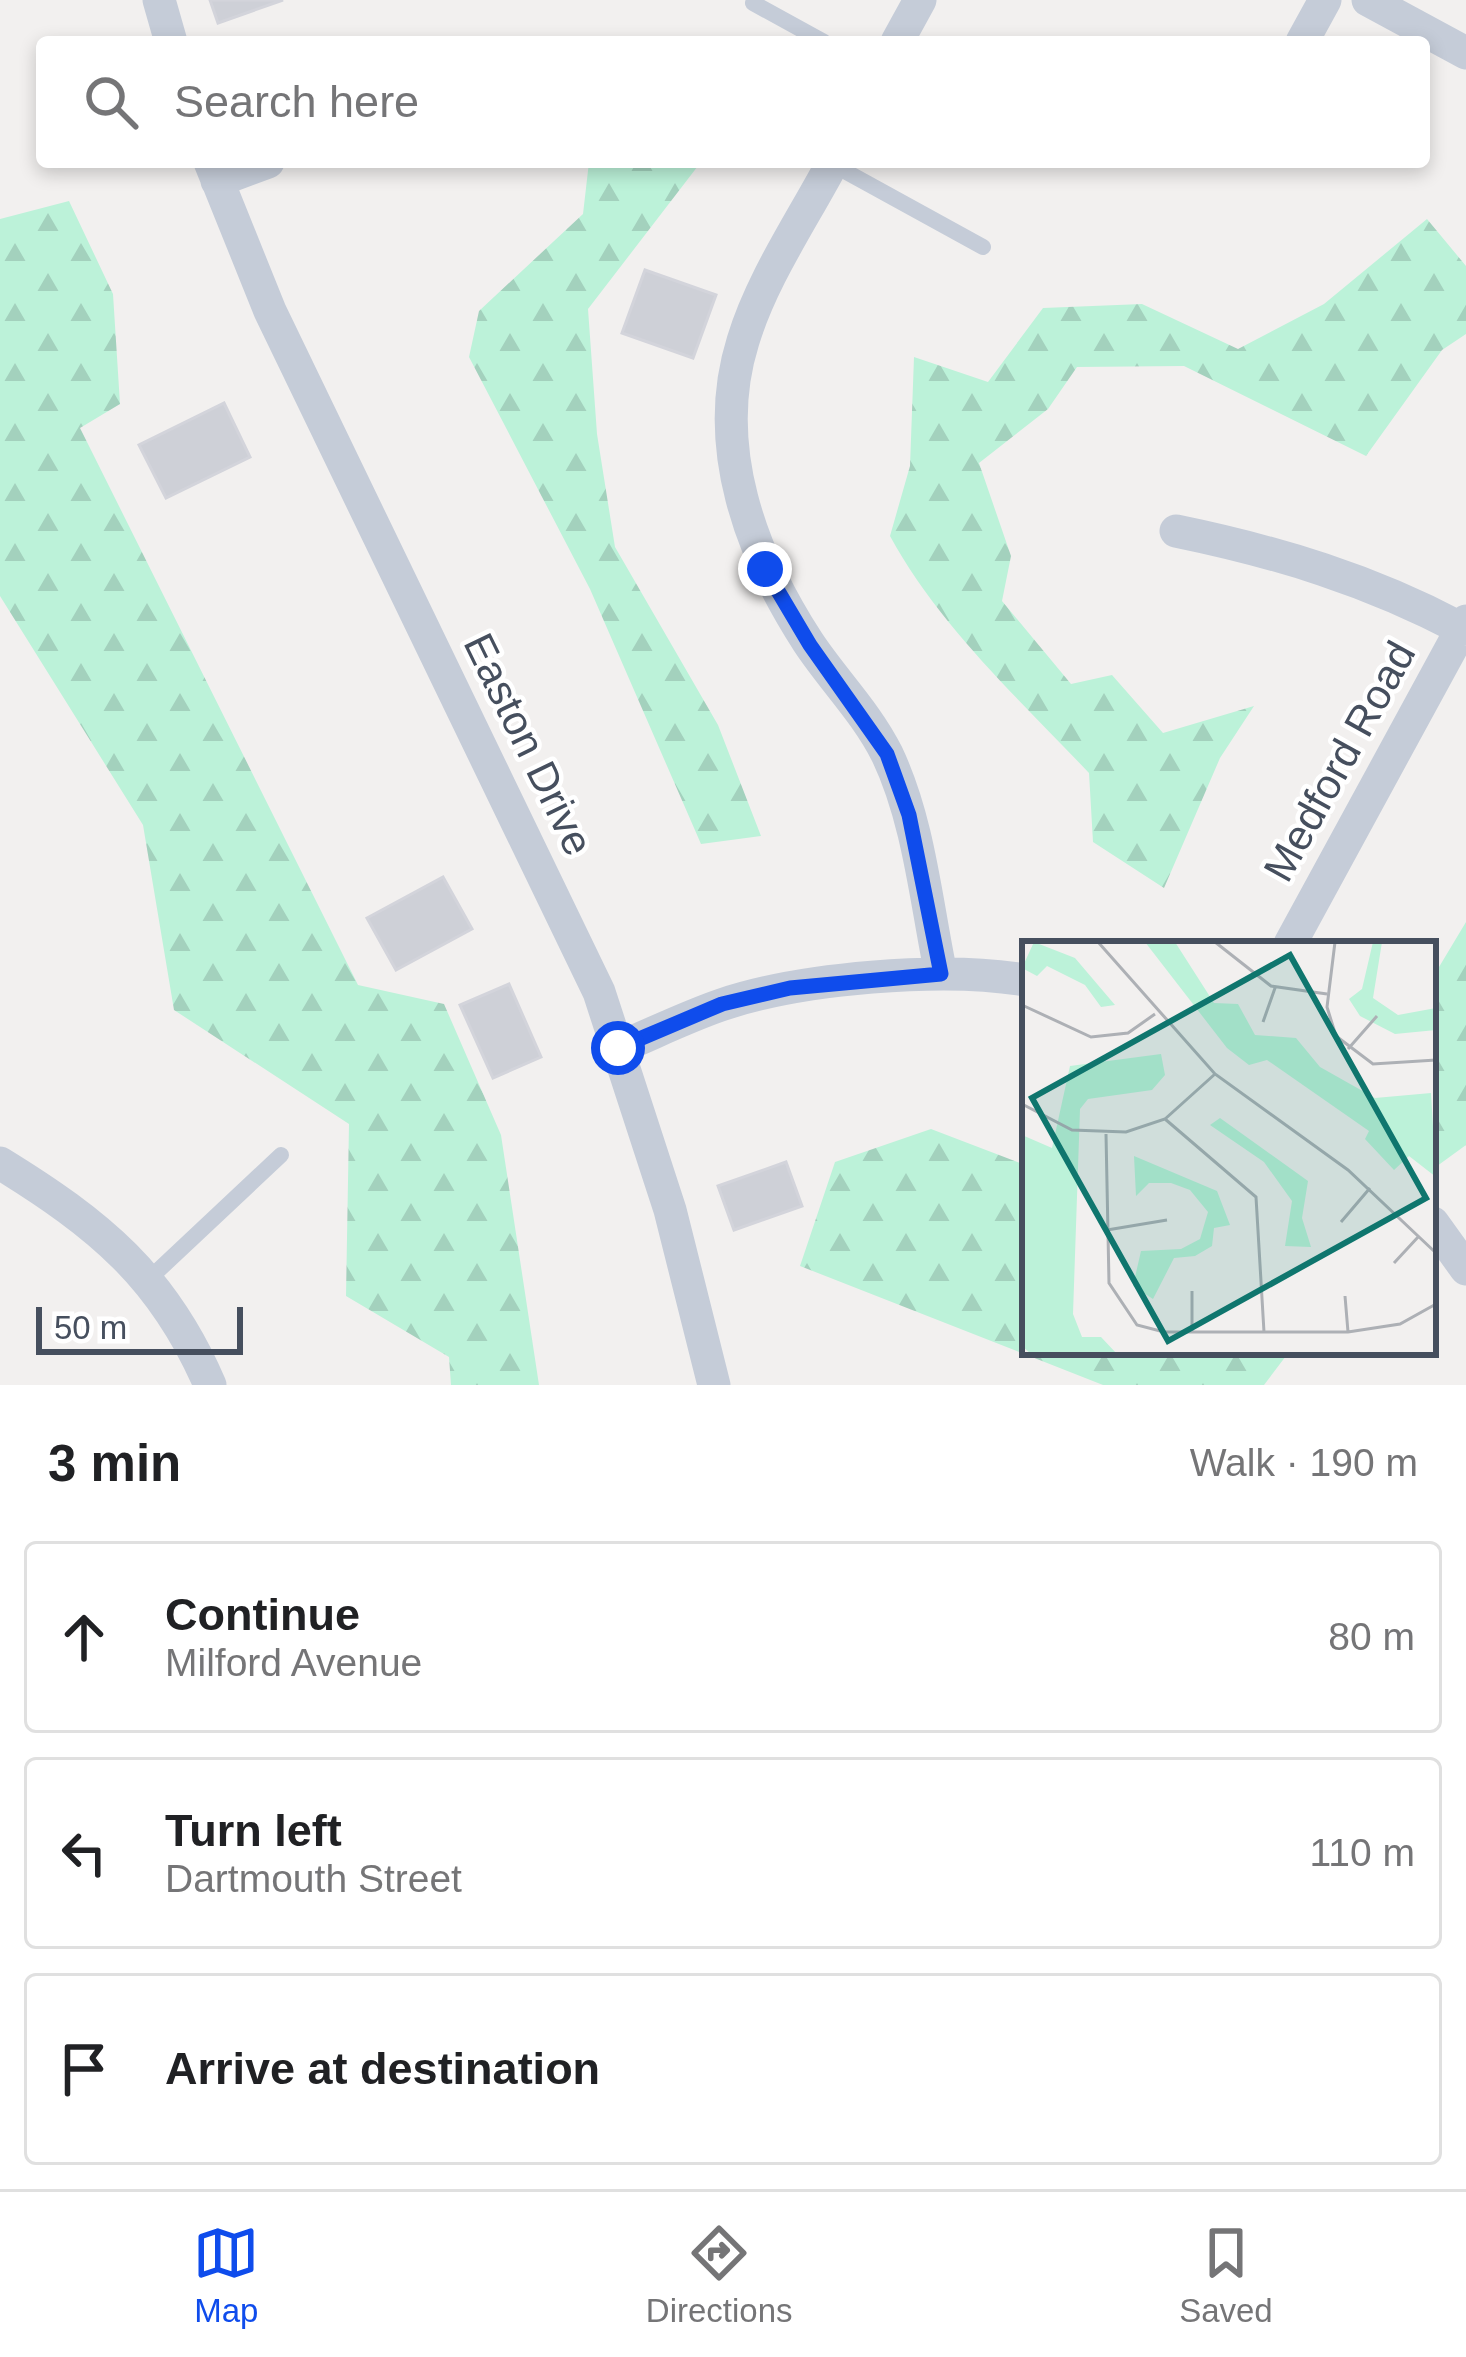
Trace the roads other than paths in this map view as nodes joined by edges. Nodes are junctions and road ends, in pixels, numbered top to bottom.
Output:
1 (159, 0) edge
2 (920, 0) edge
3 (1325, 0) edge
4 (1368, 0) edge
5 (753, 3) edge
6 (169, 36) edge
7 (813, 36) edge
8 (900, 36) edge
9 (1305, 36) edge
10 (1466, 53) edge
11 (830, 168) edge
12 (842, 168) edge
13 (214, 172) edge
14 (983, 247) dead end
15 (1176, 531) dead end
16 (1464, 625) edge
17 (1292, 941) edge
18 (941, 974) junction
19 (1022, 980) edge
20 (618, 1048) junction
21 (281, 1155) dead end
22 (0, 1163) edge
23 (1436, 1227) edge
24 (1466, 1269) edge
25 (149, 1279) junction
26 (210, 1385) edge
27 (714, 1385) edge

1 - 6 street
2 - 8 street
3 - 9 street
4 - 10 street
5 - 7 lane
11 - 18 street
12 - 14 lane
13 - 20 street, Easton Drive
15 - 16 street
16 - 17 street, Medford Road
18 - 19 street
18 - 20 street
20 - 27 street, Easton Drive
21 - 25 lane
22 - 25 street
23 - 24 street
25 - 26 street

